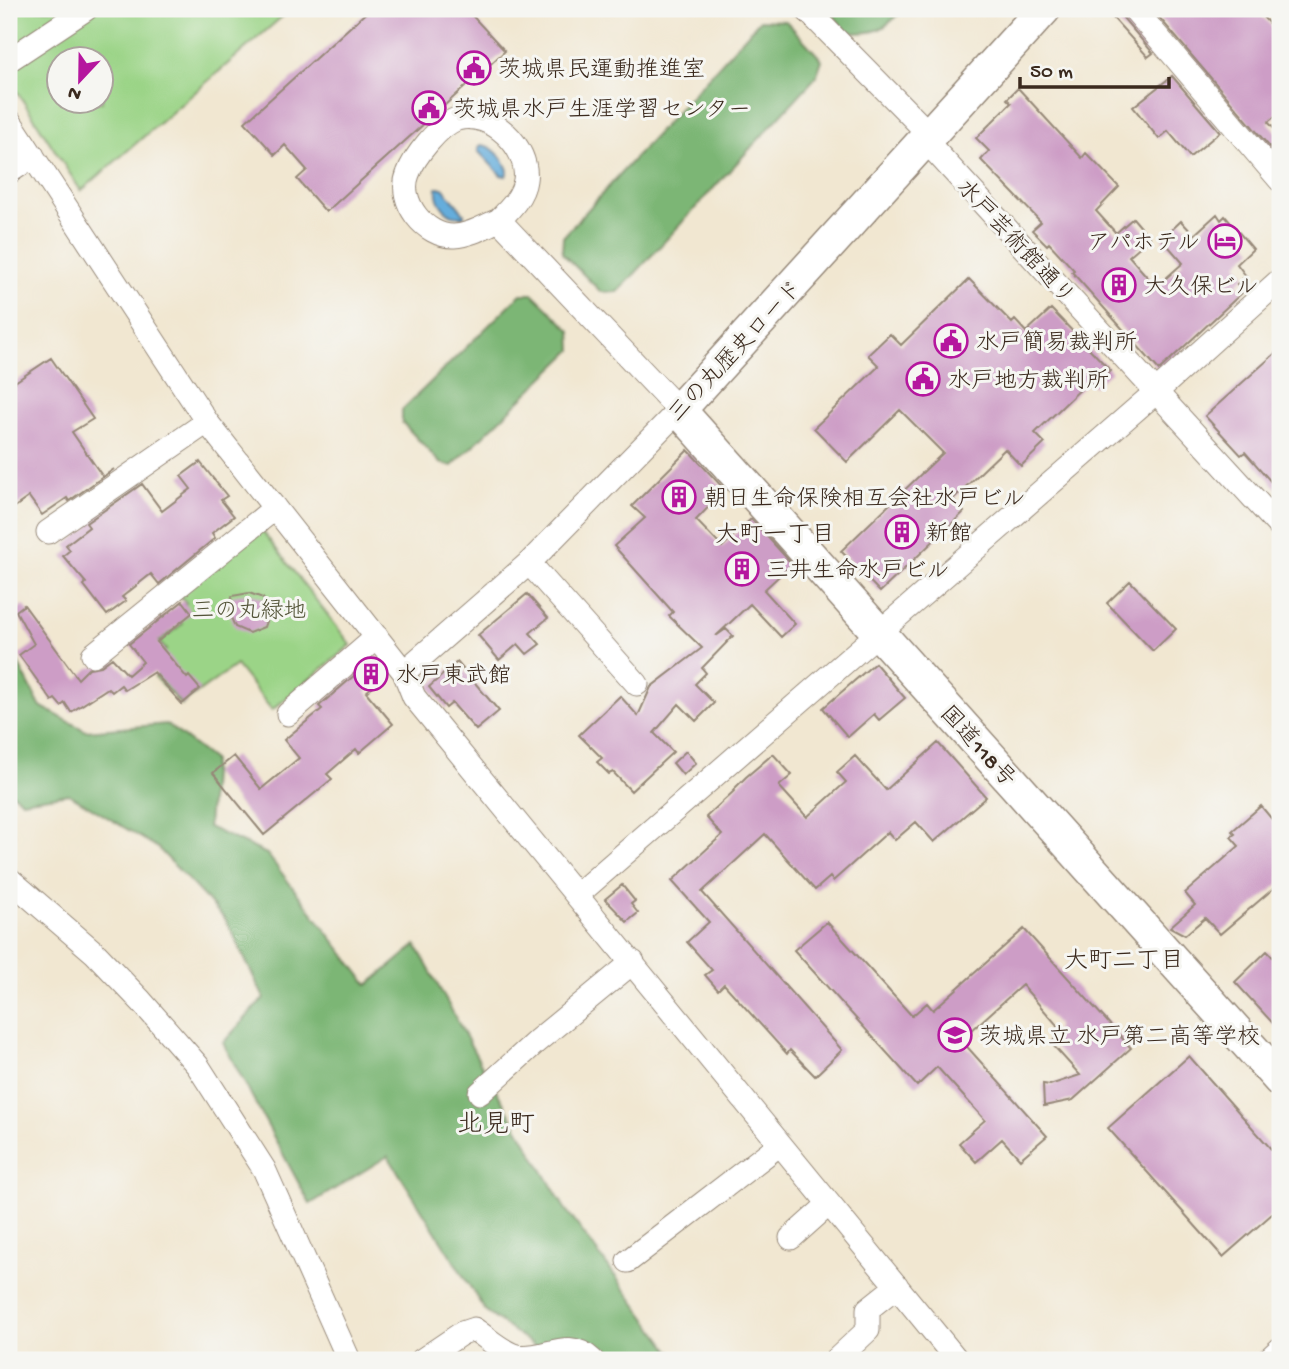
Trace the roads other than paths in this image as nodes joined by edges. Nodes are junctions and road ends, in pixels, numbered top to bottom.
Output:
1 (86, 9) edge
2 (806, 9) edge
3 (1044, 9) edge
4 (1134, 9) edge
5 (9, 60) edge
6 (9, 120) edge
7 (927, 138) junction
8 (33, 156) junction
9 (9, 172) edge
10 (1280, 180) edge
11 (499, 220) junction
12 (1280, 280) edge
13 (1156, 393) junction
14 (678, 410) junction
15 (207, 422) junction
16 (275, 508) junction
17 (1280, 527) edge
18 (48, 532) dead end
19 (529, 563) junction
20 (878, 633) junction
21 (377, 637) junction
22 (93, 655) dead end
23 (404, 672) junction
24 (638, 684) dead end
25 (288, 714) dead end
26 (9, 879) edge
27 (577, 895) junction
28 (633, 962) junction
29 (1280, 1080) edge
30 (480, 1093) dead end
31 (780, 1144) junction
32 (829, 1204) junction
33 (791, 1238) dead end
34 (628, 1261) dead end
35 (897, 1286) junction
36 (1280, 1349) edge
37 (349, 1360) edge
38 (422, 1360) edge
39 (592, 1360) edge
40 (836, 1360) edge
41 (957, 1360) edge
42 (1268, 1360) edge

1 - 5 street
2 - 7 street, 水戸芸術館通り
3 - 7 highway, 三の丸歴史ロード
4 - 10 street
6 - 8 street
7 - 13 street, 水戸芸術館通り
7 - 14 highway, 三の丸歴史ロード
8 - 9 street
8 - 15 street
11 - 11 street
11 - 14 street
12 - 13 street
13 - 17 street, 水戸芸術館通り
13 - 20 street
14 - 19 street, 三の丸歴史ロード
14 - 20 highway, 国道118号
15 - 16 street
15 - 18 street
16 - 21 street
16 - 22 street
19 - 23 street, 三の丸歴史ロード
19 - 24 street
20 - 27 street
20 - 29 highway, 国道118号
21 - 23 street
21 - 25 street
23 - 27 street
26 - 37 street
27 - 28 street
28 - 30 street
28 - 31 street
31 - 32 street
31 - 34 street
32 - 33 street
32 - 35 street
35 - 40 street
35 - 41 street
36 - 42 street
38 - 39 street

